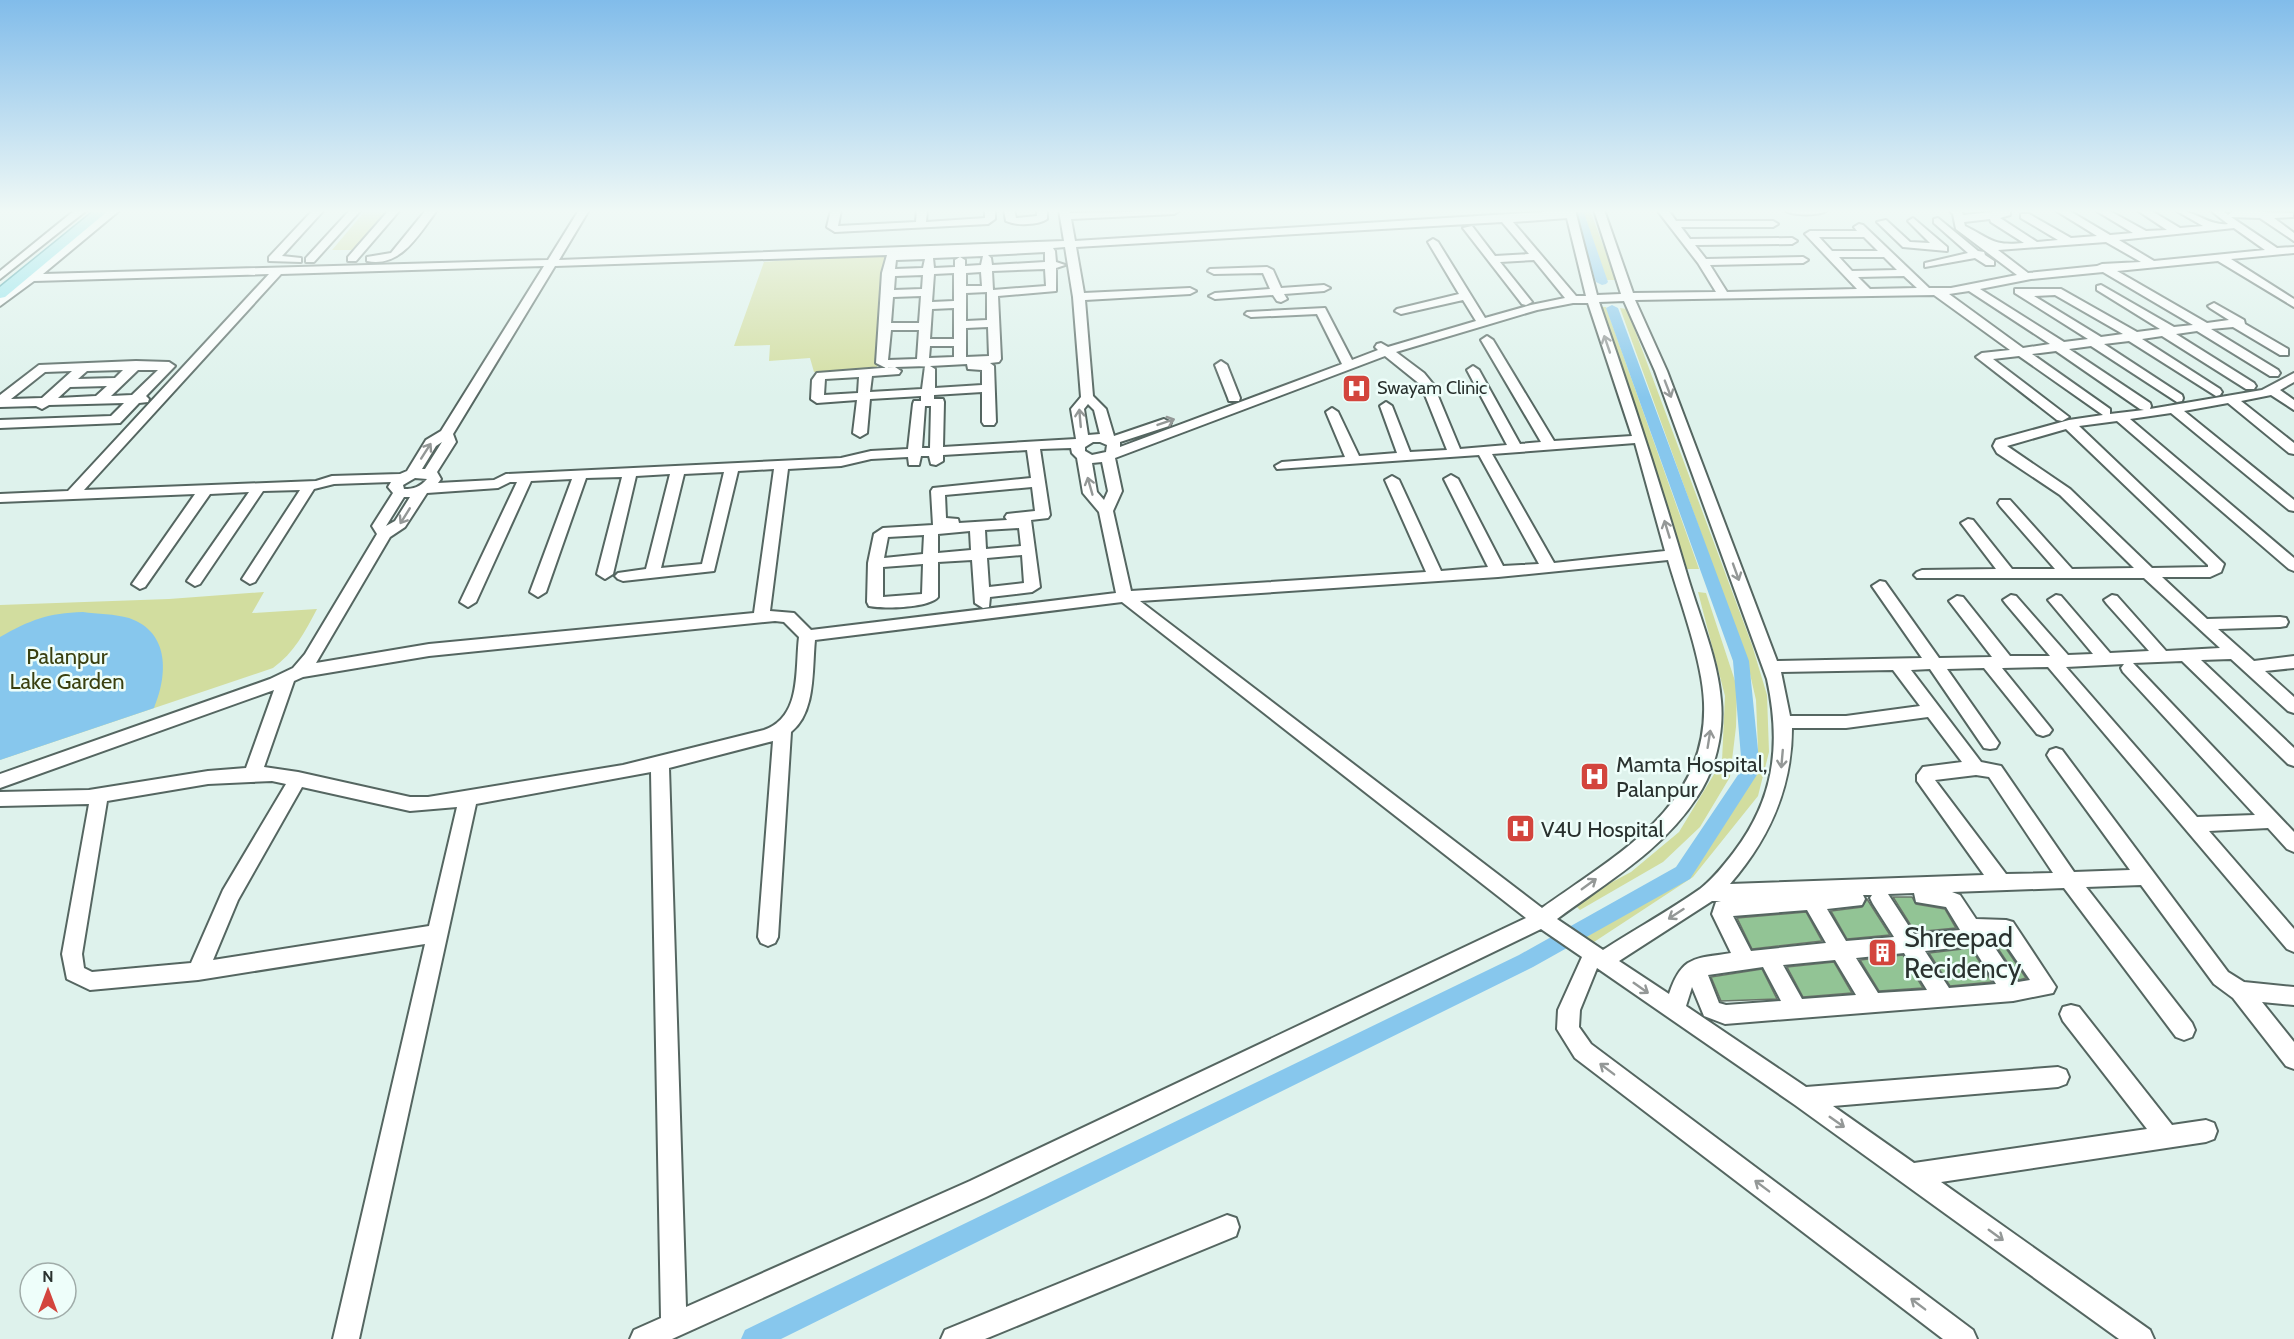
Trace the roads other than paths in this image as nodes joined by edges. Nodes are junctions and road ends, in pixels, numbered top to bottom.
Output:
1 (13, 272) edge
2 (31, 272) edge
3 (32, 272) edge
4 (224, 272) edge
5 (277, 272) edge
6 (546, 272) edge
7 (909, 272) edge
8 (929, 272) edge
9 (960, 272) edge
10 (987, 272) edge
11 (1022, 272) edge
12 (1051, 272) edge
13 (1074, 272) edge
14 (1268, 272) edge
15 (1452, 272) edge
16 (1503, 272) edge
17 (1549, 272) edge
18 (1586, 272) edge
19 (1620, 272) edge
20 (1709, 272) edge
21 (1984, 272) edge
22 (1989, 272) edge
23 (1999, 272) edge
24 (2014, 272) edge
25 (2014, 272) edge
26 (2030, 272) edge
27 (2042, 272) edge
28 (2112, 272) edge
29 (2244, 272) edge
30 (888, 273) joint
31 (1907, 273) joint
32 (1848, 274) joint
33 (2021, 274) junction
34 (25, 278) junction
35 (0, 283) edge
36 (1324, 288) dead end
37 (1973, 288) junction
38 (2101, 288) dead end
39 (1863, 289) junction
40 (1929, 289) junction
41 (960, 290) junction
42 (990, 291) junction
43 (1024, 291) junction
44 (1190, 291) dead end
45 (1278, 291) junction
46 (1721, 291) junction
47 (927, 292) junction
48 (1627, 293) junction
49 (2022, 293) junction
50 (0, 294) edge
51 (886, 294) junction
52 (1591, 294) junction
53 (1215, 296) dead end
54 (1466, 296) junction
55 (1079, 297) junction
56 (1570, 297) junction
57 (1526, 302) junction
58 (0, 303) edge
59 (960, 304) junction
60 (2294, 304) edge
61 (927, 306) junction
62 (2214, 306) dead end
63 (1286, 311) junction
64 (1401, 311) dead end
65 (1251, 314) dead end
66 (1480, 318) junction
67 (993, 323) junction
68 (2235, 323) junction
69 (960, 325) junction
70 (926, 326) junction
71 (884, 327) junction
72 (2202, 327) junction
73 (2168, 332) junction
74 (2133, 336) junction
75 (1487, 340) dead end
76 (2096, 341) junction
77 (960, 342) junction
78 (924, 344) junction
79 (2059, 346) junction
80 (1382, 348) junction
81 (2020, 351) junction
82 (2284, 352) dead end
83 (1347, 360) junction
84 (960, 361) junction
85 (136, 365) junction
86 (1221, 365) dead end
87 (926, 366) junction
88 (84, 367) junction
89 (947, 368) junction
90 (1473, 370) dead end
91 (881, 372) junction
92 (866, 373) junction
93 (2274, 373) dead end
94 (2294, 377) edge
95 (1291, 381) junction
96 (118, 382) junction
97 (66, 383) junction
98 (2250, 386) dead end
99 (2272, 390) junction
100 (2216, 392) dead end
101 (988, 393) junction
102 (879, 396) junction
103 (1087, 397) junction
104 (161, 398) junction
105 (931, 398) junction
106 (1234, 398) junction
107 (138, 399) junction
108 (2230, 399) junction
109 (100, 400) junction
110 (46, 401) junction
111 (0, 403) edge
112 (862, 403) junction
113 (2175, 404) junction
114 (1386, 406) dead end
115 (2145, 406) dead end
116 (2294, 406) edge
117 (1224, 408) junction
118 (1332, 412) dead end
119 (2105, 412) dead end
120 (2120, 417) junction
121 (2065, 420) junction
122 (76, 422) junction
123 (989, 422) dead end
124 (0, 424) edge
125 (21, 424) junction
126 (937, 425) junction
127 (917, 427) junction
128 (860, 433) dead end
129 (446, 434) junction
130 (1640, 439) junction
131 (1550, 446) junction
132 (1110, 448) junction
133 (1082, 449) junction
134 (1516, 449) junction
135 (1033, 450) junction
136 (2294, 450) edge
137 (1483, 451) junction
138 (1455, 453) junction
139 (936, 456) junction
140 (1406, 457) junction
141 (915, 458) junction
142 (1354, 461) junction
143 (781, 466) junction
144 (1282, 466) dead end
145 (732, 468) junction
146 (678, 470) junction
147 (630, 472) junction
148 (580, 474) junction
149 (526, 477) junction
150 (1451, 478) dead end
151 (1392, 480) dead end
152 (428, 482) junction
153 (1037, 482) junction
154 (402, 484) junction
155 (314, 485) junction
156 (259, 487) junction
157 (206, 489) junction
158 (72, 495) junction
159 (0, 498) edge
160 (2005, 503) dead end
161 (2294, 507) edge
162 (1106, 511) junction
163 (1968, 522) dead end
164 (977, 526) junction
165 (931, 529) junction
166 (384, 534) junction
167 (1029, 550) junction
168 (979, 554) junction
169 (1675, 555) junction
170 (930, 558) junction
171 (876, 563) junction
172 (2294, 566) edge
173 (1549, 568) junction
174 (1498, 572) junction
175 (2148, 573) junction
176 (604, 574) dead end
177 (652, 574) junction
178 (2008, 574) junction
179 (2068, 574) junction
180 (1922, 575) dead end
181 (623, 576) dead end
182 (1436, 576) junction
183 (250, 579) dead end
184 (195, 581) dead end
185 (140, 584) dead end
186 (1880, 586) dead end
187 (538, 592) dead end
188 (982, 593) junction
189 (1125, 597) junction
190 (2011, 600) dead end
191 (2056, 600) dead end
192 (2112, 600) dead end
193 (1957, 601) dead end
194 (468, 602) dead end
195 (983, 614) junction
196 (761, 618) junction
197 (2280, 622) dead end
198 (2203, 624) junction
199 (807, 636) junction
200 (2235, 653) junction
201 (2186, 655) junction
202 (2162, 656) junction
203 (2105, 658) junction
204 (1996, 662) junction
205 (2294, 662) edge
206 (1936, 664) junction
207 (2060, 664) junction
208 (1898, 665) junction
209 (1770, 667) junction
210 (2250, 667) junction
211 (2129, 668) dead end
212 (293, 675) junction
213 (2294, 707) edge
214 (1932, 710) junction
215 (1784, 722) junction
216 (782, 730) junction
217 (2043, 730) dead end
218 (1990, 743) dead end
219 (2056, 755) dead end
220 (2294, 759) edge
221 (660, 763) junction
222 (1976, 768) junction
223 (253, 773) junction
224 (298, 780) junction
225 (0, 781) edge
226 (99, 796) junction
227 (468, 798) junction
228 (0, 799) edge
229 (2272, 821) junction
230 (2193, 825) junction
231 (2294, 844) edge
232 (2148, 877) junction
233 (2068, 879) junction
234 (2002, 884) junction
235 (1708, 893) junction
236 (1880, 898) junction
237 (1812, 902) junction
238 (1548, 922) junction
239 (1973, 932) junction
240 (438, 933) junction
241 (768, 937) dead end
242 (2294, 943) edge
243 (1910, 944) junction
244 (1841, 951) junction
245 (1590, 953) junction
246 (1769, 958) junction
247 (1744, 960) junction
248 (1695, 968) junction
249 (198, 971) junction
250 (2240, 991) junction
251 (2013, 992) junction
252 (2294, 996) edge
253 (1944, 998) junction
254 (1872, 1004) junction
255 (1797, 1010) junction
256 (1674, 1011) junction
257 (2071, 1014) dead end
258 (2184, 1030) dead end
259 (2294, 1059) edge
260 (2058, 1077) dead end
261 (1803, 1098) junction
262 (2206, 1131) dead end
263 (2167, 1137) junction
264 (1912, 1175) junction
265 (1227, 1227) dead end
266 (674, 1325) junction
267 (346, 1339) edge
268 (643, 1339) edge
269 (954, 1339) edge
270 (1964, 1339) edge
271 (2141, 1339) edge

1 - 35 main road
2 - 34 main road
3 - 34 street
4 - 34 street
5 - 104 street
6 - 129 street
7 - 30 street
8 - 47 street
9 - 41 street
10 - 42 street
11 - 43 street
12 - 43 street
13 - 55 street
14 - 45 street
15 - 54 street
16 - 57 street
17 - 56 street
18 - 52 street
19 - 48 street
20 - 46 street
21 - 40 street
22 - 37 street
23 - 49 street
24 - 33 street
25 - 33 street
26 - 33 street
27 - 33 street
28 - 72 street
29 - 60 street
30 - 51 street
31 - 32 street
31 - 40 street
32 - 39 street
34 - 50 main road
34 - 58 street
36 - 45 street
37 - 40 street
37 - 79 street
38 - 73 street
39 - 40 street
39 - 46 street
40 - 81 street
41 - 42 street
41 - 59 street
42 - 43 street
42 - 67 street
44 - 55 street
45 - 53 street
45 - 63 street
46 - 48 street
47 - 51 street
47 - 61 street
48 - 52 street
48 -> 209 street
49 - 74 street
49 - 76 street
51 - 71 street
52 - 56 street
130 -> 52 street
54 - 64 street
54 - 66 street
55 - 103 street
56 - 57 street
56 - 66 street
57 - 66 street
59 - 61 street
59 - 69 street
61 - 70 street
62 - 68 street
63 - 65 street
63 - 83 street
66 - 80 street
67 - 69 street
67 - 84 street
68 - 72 street
68 - 82 street
69 - 77 street
70 - 71 street
70 - 78 street
71 - 87 street
72 - 73 street
72 - 93 street
73 - 74 street
73 - 98 street
74 - 76 street
74 - 100 street
75 - 131 street
76 - 79 street
76 - 113 street
77 - 78 street
77 - 84 street
78 - 87 street
79 - 81 street
79 - 115 street
80 - 83 street
80 - 138 street
81 - 119 street
81 - 121 street
83 - 95 street
84 - 87 street
85 - 88 street
85 - 96 street
85 - 107 street
86 - 106 street
87 - 89 street
87 - 91 street
87 - 105 street
88 - 97 street
88 - 111 street
89 - 101 street
89 - 105 street
90 - 134 street
91 - 92 street
91 - 102 street
92 - 112 street
92 - 112 street
94 - 99 street
95 - 106 street
95 - 117 street
96 - 97 street
96 - 109 street
97 - 110 street
99 - 108 street
99 - 116 street
101 - 105 street
101 - 123 street
102 - 105 street
102 - 112 street
103 - 132 street
133 -> 103 street
104 - 107 street
104 - 158 street
105 - 112 street
105 - 126 street
105 - 127 street
106 - 117 street
107 - 109 street
107 - 122 street
108 - 113 street
108 - 136 street
109 - 110 street
109 - 122 street
110 - 111 street
110 - 125 street
112 - 128 street
113 - 120 street
113 - 161 street
114 - 140 street
117 - 132 street
118 - 142 street
120 - 121 street
120 - 172 street
121 - 175 street
121 - 175 street
122 - 125 street
124 - 125 street
126 - 127 street
126 - 139 street
127 - 141 street
129 - 152 street
154 -> 129 street
130 - 131 street
169 -> 130 street
131 - 134 street
132 - 133 street
132 - 133 street
132 - 162 street
133 - 135 street
162 -> 133 street
134 - 137 street
135 - 139 street
135 - 153 street
137 - 138 street
137 - 173 street
138 - 140 street
139 - 141 street
140 - 142 street
141 - 143 street
142 - 144 street
143 - 145 street
143 - 196 street
145 - 146 street
145 - 177 street
146 - 147 street
146 - 177 street
147 - 148 street
147 - 176 street
148 - 149 street
148 - 187 street
149 - 152 street
149 - 194 street
150 - 174 street
151 - 182 street
152 - 154 street
152 - 154 street
152 -> 166 street
153 - 153 street
154 - 155 street
154 - 166 street
155 - 156 street
155 - 183 street
156 - 157 street
156 - 184 street
157 - 158 street
157 - 185 street
158 - 159 street
160 - 179 street
162 - 189 street
163 - 178 street
164 - 165 street
164 - 167 street
164 - 168 street
165 - 170 street
165 - 171 street
166 - 212 street
167 - 168 street
167 - 188 street
168 - 170 street
168 - 188 street
169 - 173 street
238 -> 169 street
170 - 171 street
170 - 171 street
173 - 174 street
174 - 182 street
175 - 179 street
175 - 198 street
177 - 181 street
178 - 179 street
178 - 180 street
182 - 189 street
186 - 206 street
188 - 195 street
189 - 195 street
189 - 238 street
190 - 207 street
191 - 203 street
192 - 202 street
193 - 204 street
195 - 199 street
196 - 199 street
196 - 212 street
197 - 198 street
198 - 200 street
199 - 216 street
200 - 201 street
200 - 210 street
201 - 202 street
201 - 220 street
202 - 203 street
203 - 207 street
204 - 206 street
204 - 207 street
204 - 217 street
205 - 210 street
206 - 208 street
206 - 218 street
207 - 230 street
208 - 209 street
208 - 214 street
209 - 215 street
210 - 213 street
211 - 229 street
212 - 223 street
212 - 225 street
214 - 215 street
214 - 222 street
215 -> 235 street
216 - 221 street
216 - 241 street
219 - 232 street
221 - 227 street
221 - 266 street
222 - 233 street
222 - 234 street
223 - 224 street
223 - 226 street
224 - 227 street
224 - 249 street
226 - 228 street
226 - 249 street
227 - 240 street
229 - 230 street
229 - 231 street
230 - 242 street
232 - 233 street
232 - 250 street
233 - 234 street
233 - 258 street
234 - 235 street
235 -> 245 street
236 - 237 street
236 - 239 street
236 - 243 street
237 - 244 street
237 - 247 street
238 - 245 street
238 - 266 street
239 - 243 street
239 - 251 street
239 - 251 street
240 - 249 street
240 - 267 street
243 - 244 street
243 - 253 street
244 - 246 street
244 - 254 street
245 -> 256 street
270 -> 245 street
246 - 247 street
246 - 255 street
247 - 248 street
248 - 255 street
248 - 256 street
250 - 252 street
250 - 259 street
251 - 253 street
253 - 254 street
254 - 255 street
256 - 261 street
257 - 263 street
260 - 261 street
261 -> 264 street
262 - 263 street
263 - 264 street
264 -> 271 street
265 - 269 street
266 - 268 street

